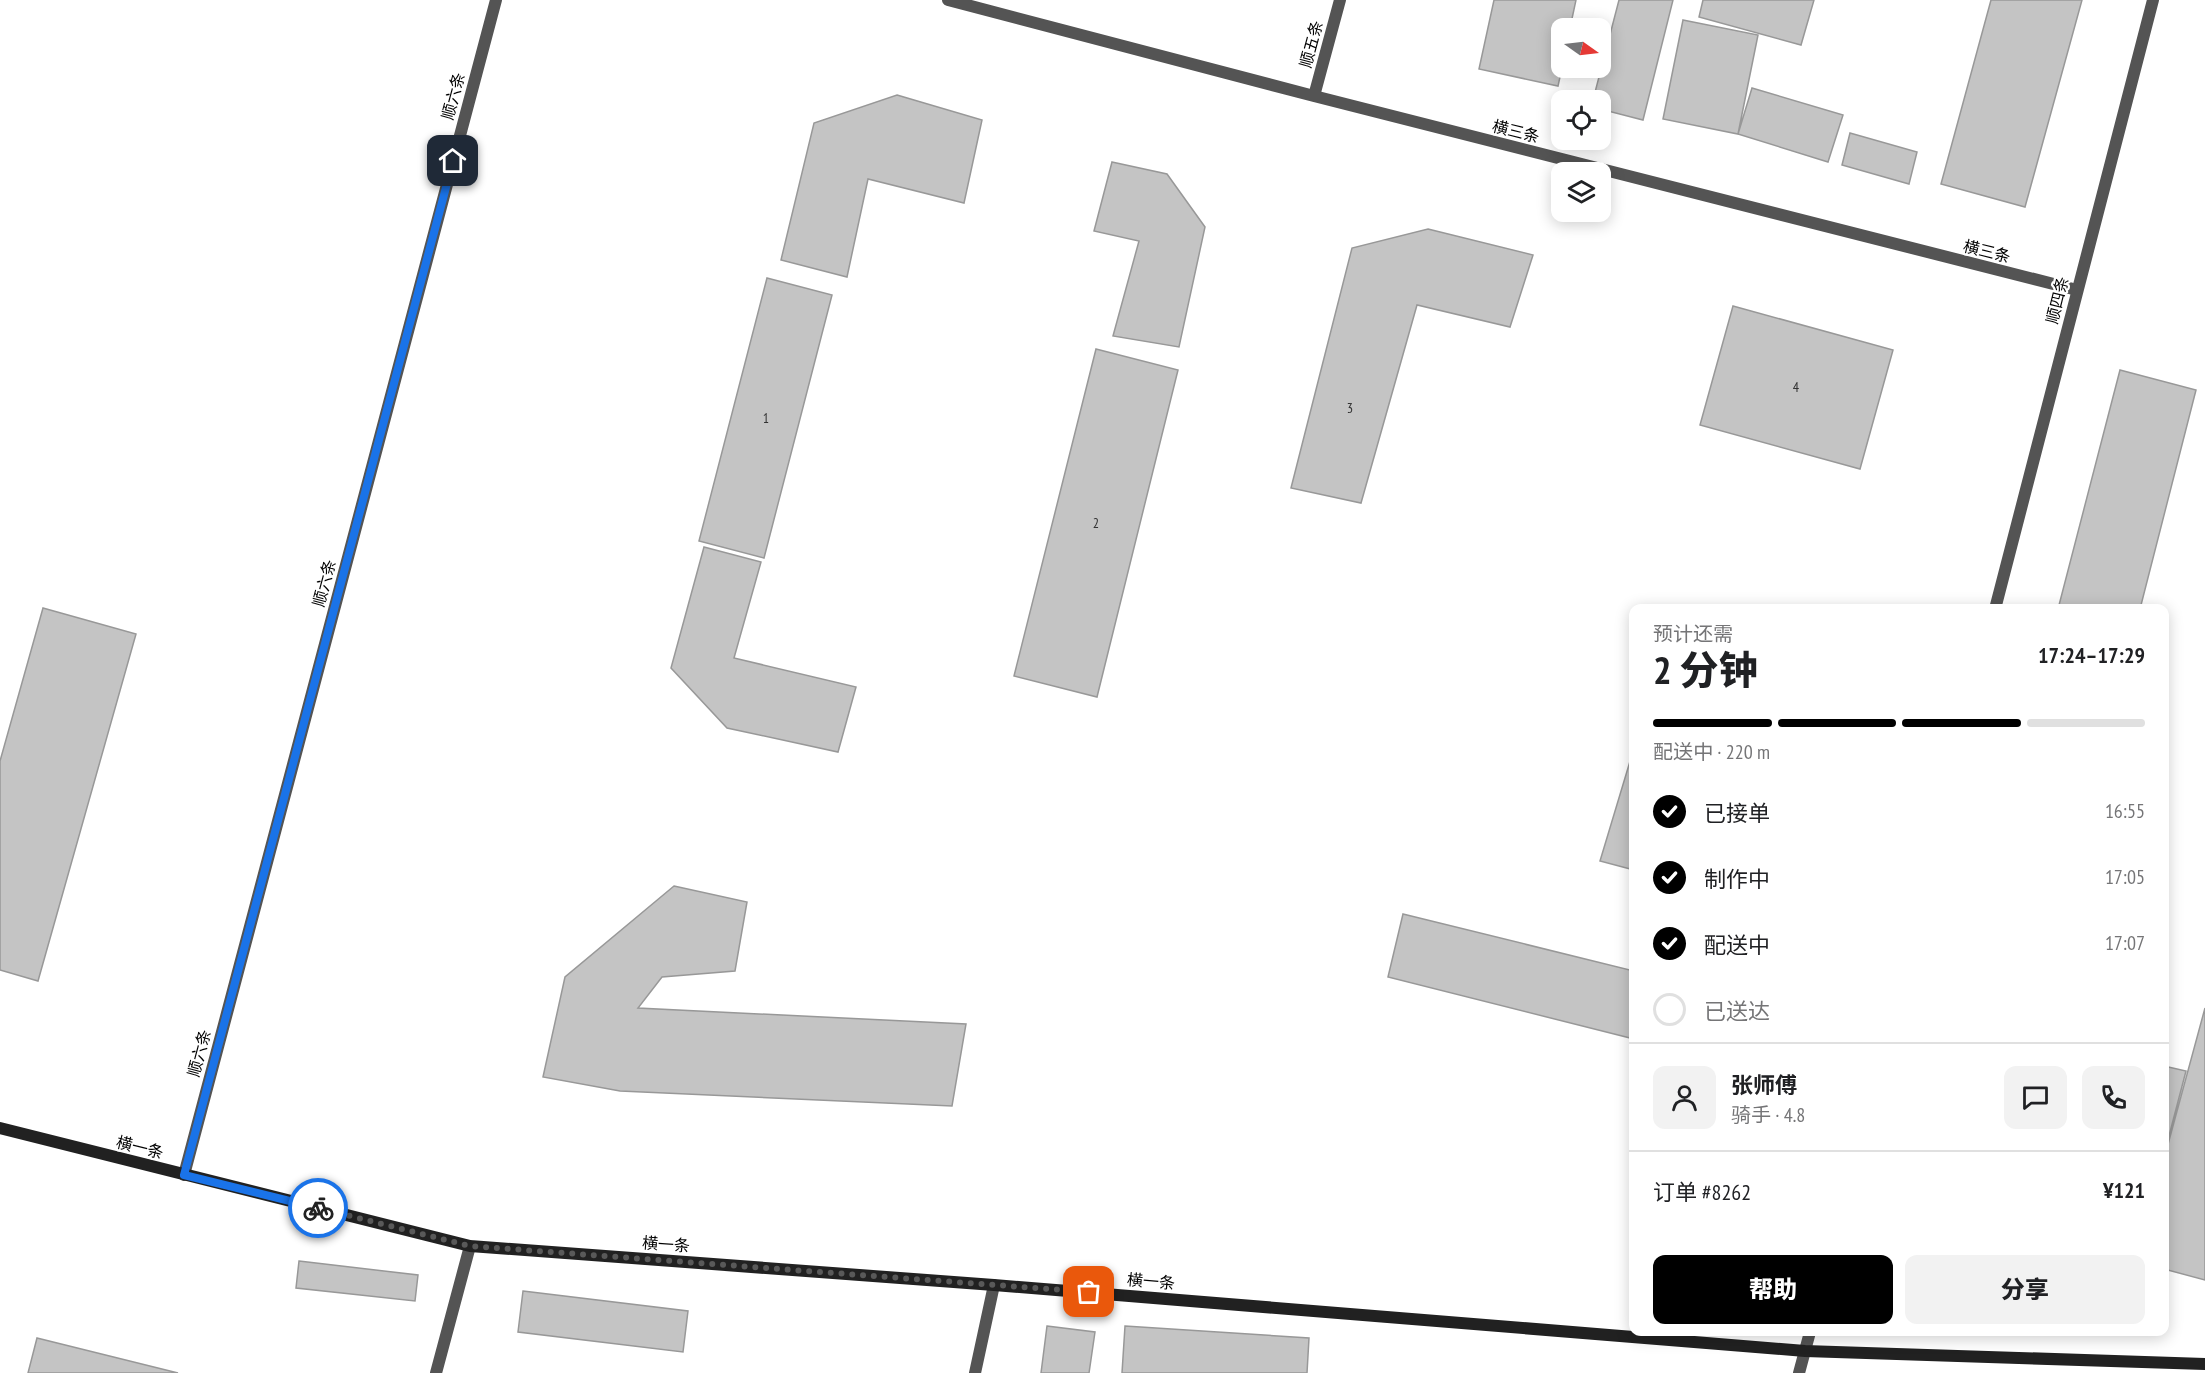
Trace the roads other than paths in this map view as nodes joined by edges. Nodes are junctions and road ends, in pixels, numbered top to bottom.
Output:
1 (496, 0) edge
2 (948, 0) edge
3 (1340, 0) edge
4 (2153, 0) edge
5 (1314, 96) junction
6 (2077, 290) junction
7 (1996, 604) edge
8 (0, 1128) edge
9 (184, 1175) junction
10 (470, 1246) junction
11 (994, 1285) junction
12 (1809, 1336) edge
13 (1805, 1351) junction
14 (2205, 1364) edge
15 (436, 1373) edge
16 (975, 1373) edge
17 (1799, 1373) edge

1 - 9 street, 顺六条
2 - 5 street, 横三条
3 - 5 street, 顺五条
4 - 6 street, 顺四条
5 - 6 street, 横三条
6 - 7 street, 顺四条
8 - 9 street, 横一条
9 - 10 street, 横一条
10 - 11 street, 横一条
10 - 15 street
11 - 13 street, 横一条
11 - 16 street
12 - 13 street
13 - 14 street, 横一条
13 - 17 street

